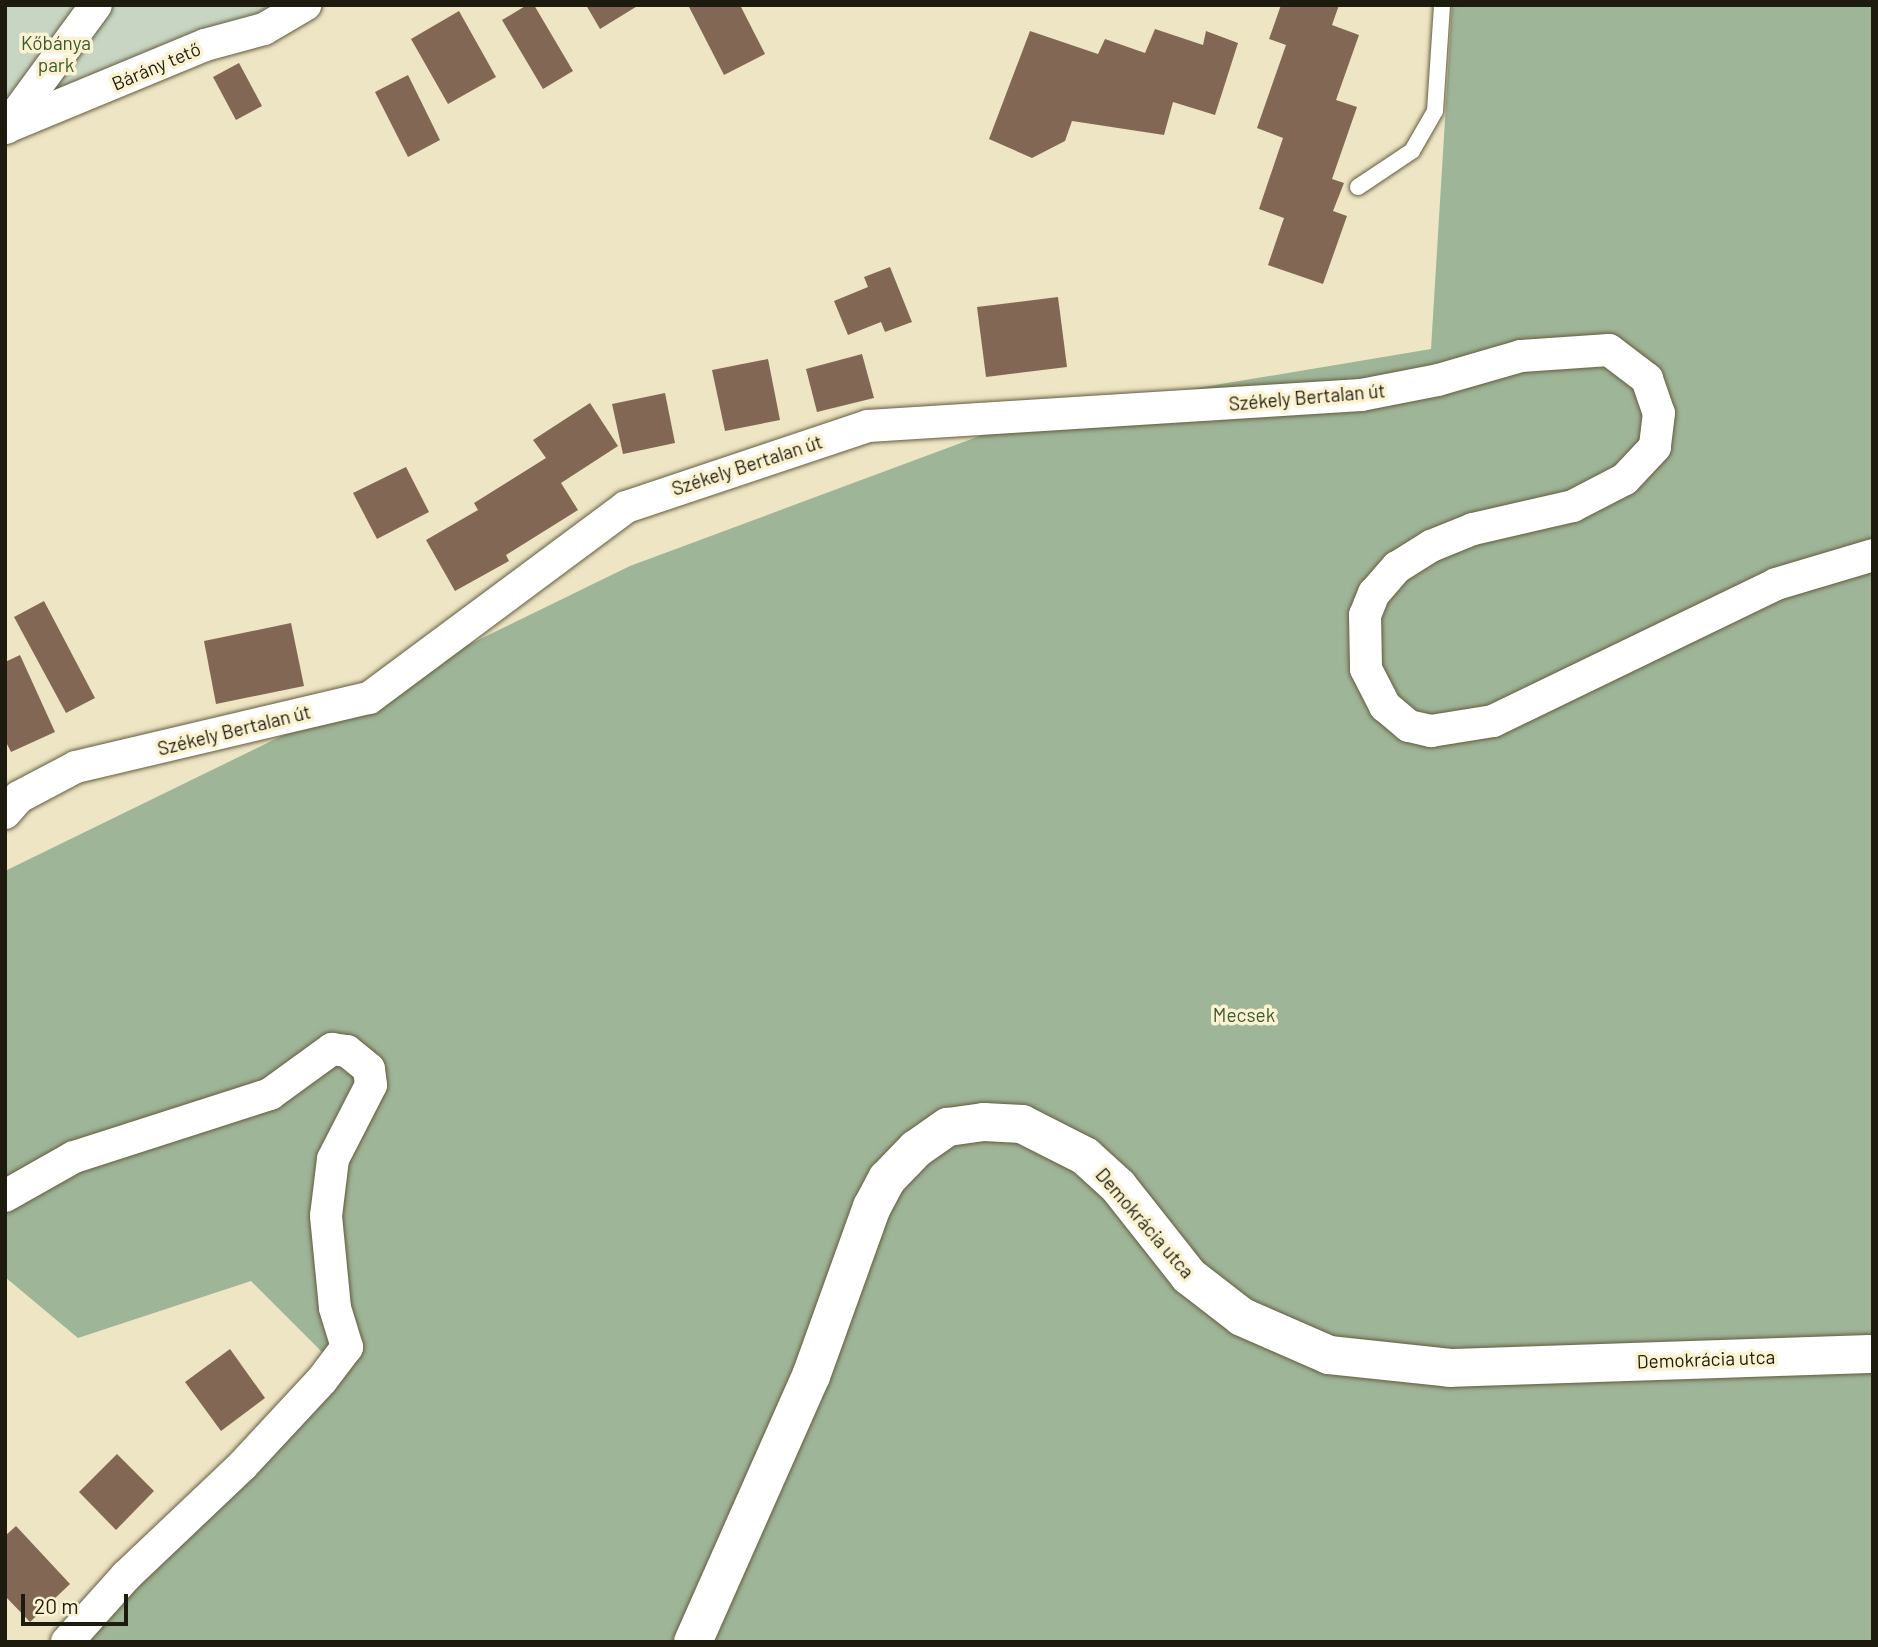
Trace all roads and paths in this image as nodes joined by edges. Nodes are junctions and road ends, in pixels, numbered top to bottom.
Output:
1 (96, 5) edge
2 (305, 5) edge
3 (1442, 5) edge
4 (6, 128) edge
5 (1358, 187) dead end
6 (1873, 555) edge
7 (5, 813) edge
8 (5, 1196) edge
9 (1873, 1354) edge
10 (67, 1642) edge
11 (693, 1642) edge

1 - 4 street
2 - 4 street, Bárány tető
3 - 5 lane
6 - 7 street, Székely Bertalan út
8 - 10 street
9 - 11 street, Demokrácia utca

